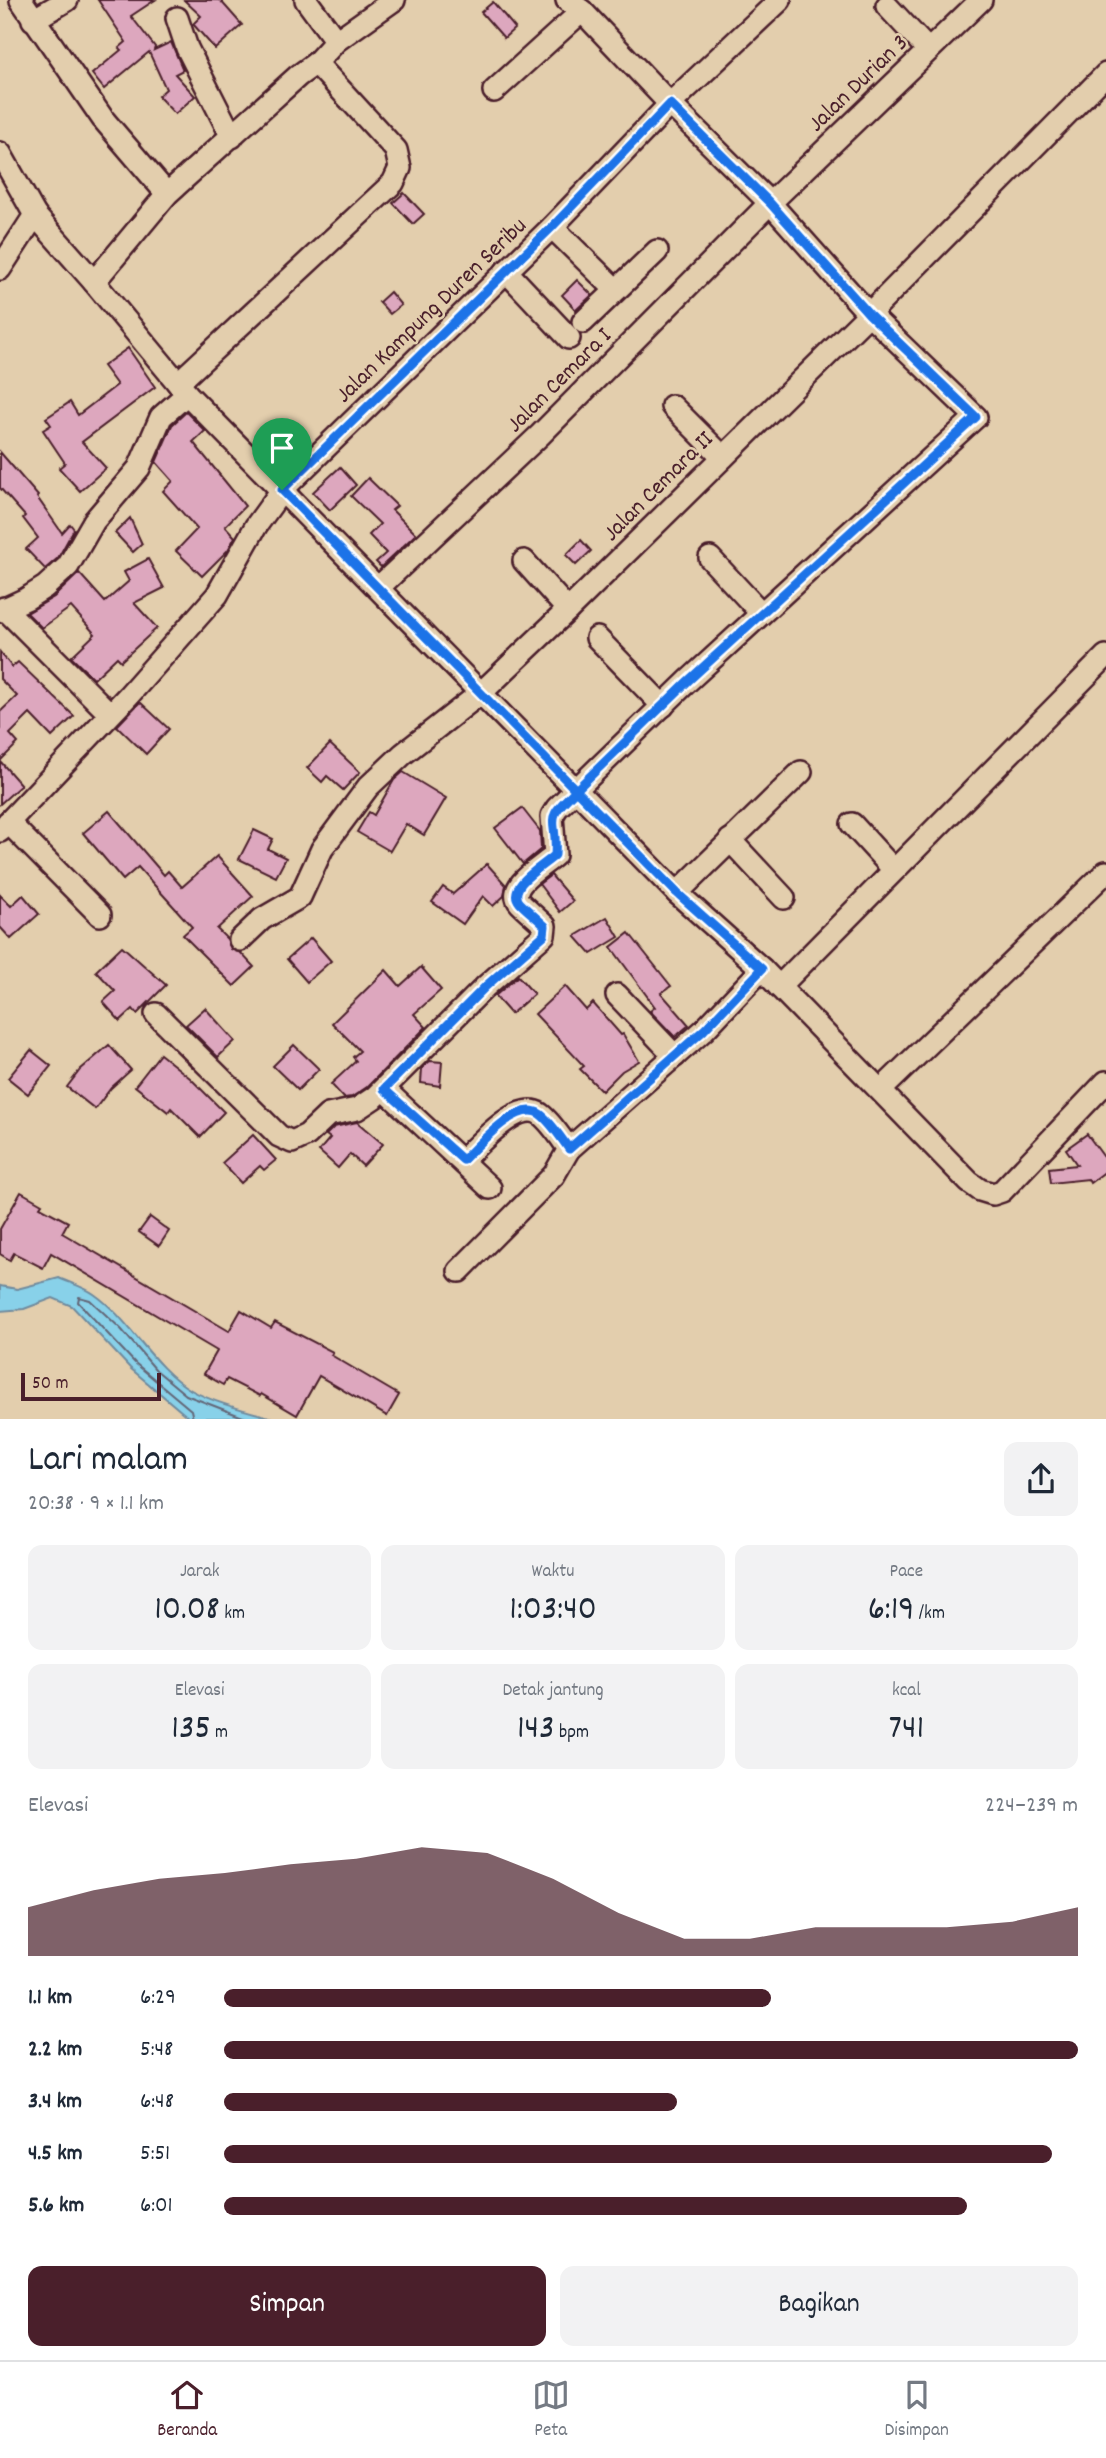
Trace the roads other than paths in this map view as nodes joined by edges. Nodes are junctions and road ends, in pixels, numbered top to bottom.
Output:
1 (21, 0) edge
2 (66, 0) edge
3 (306, 0) edge
4 (394, 0) edge
5 (779, 0) edge
6 (981, 0) edge
7 (575, 6) edge
8 (887, 6) dead end
9 (177, 18) dead end
10 (33, 20) junction
11 (336, 41) junction
12 (928, 50) junction
13 (316, 64) junction
14 (1106, 74) edge
15 (494, 91) dead end
16 (670, 104) junction
17 (232, 137) junction
18 (0, 153) edge
19 (167, 194) junction
20 (770, 203) junction
21 (35, 215) junction
22 (552, 227) junction
23 (657, 251) dead end
24 (0, 269) edge
25 (506, 271) junction
26 (94, 282) junction
27 (615, 290) junction
28 (869, 314) junction
29 (182, 388) junction
30 (672, 405) dead end
31 (723, 457) junction
32 (282, 490) junction
33 (710, 558) dead end
34 (524, 561) dead end
35 (379, 588) junction
36 (2, 610) edge
37 (568, 610) junction
38 (761, 613) junction
39 (597, 638) dead end
40 (1106, 656) edge
41 (482, 692) junction
42 (663, 706) junction
43 (109, 713) junction
44 (801, 772) dead end
45 (576, 790) junction
46 (852, 824) dead end
47 (4, 826) edge
48 (730, 840) junction
49 (894, 870) junction
50 (1106, 872) edge
51 (677, 893) junction
52 (784, 898) dead end
53 (100, 915) dead end
54 (240, 940) dead end
55 (762, 969) junction
56 (779, 987) junction
57 (617, 995) dead end
58 (156, 1014) dead end
59 (675, 1056) junction
60 (1106, 1082) edge
61 (384, 1089) junction
62 (881, 1090) junction
63 (569, 1149) junction
64 (463, 1160) junction
65 (490, 1188) dead end
66 (458, 1271) dead end

1 - 10 street
2 - 10 street
3 - 11 street
4 - 11 street
5 - 16 street, Jalan Kampung Duren Seribu
6 - 12 street, Jalan Durian 3
7 - 15 street
7 - 16 street
8 - 12 street
9 - 17 street
10 - 19 street
11 - 13 street
12 - 20 street, Jalan Durian 3
13 - 17 street
13 - 29 street
14 - 28 street, Jalan Cemara II
16 - 20 street
16 - 22 street, Jalan Kampung Duren Seribu
17 - 19 street
18 - 21 street
19 - 26 street
20 - 28 street
20 - 35 street, Jalan Cemara I
21 - 24 street
21 - 26 street
22 - 25 street, Jalan Kampung Duren Seribu
22 - 27 street
23 - 27 street
25 - 27 street
25 - 32 street, Jalan Kampung Duren Seribu
26 - 29 street
28 - 31 street, Jalan Cemara II
28 - 38 street
29 - 32 street
29 - 36 street
30 - 31 street
31 - 37 street, Jalan Cemara II
32 - 35 street
32 - 43 street, Jalan Kampung Duren Seribu
33 - 38 street
34 - 37 street
35 - 41 street
36 - 43 street
37 - 41 street, Jalan Cemara II
38 - 42 street
39 - 42 street
40 - 49 street
41 - 45 street
41 - 54 street, Jalan Cemara II
42 - 45 street
43 - 47 street, Jalan Kampung Duren Seribu
44 - 48 street
45 - 51 street
45 - 61 street
46 - 49 street
47 - 53 street
48 - 51 street
48 - 52 street
49 - 56 street
50 - 62 street
51 - 55 street
55 - 56 street
55 - 59 street
56 - 62 street
57 - 59 street
58 - 61 street
59 - 63 street
60 - 62 street
61 - 64 street
63 - 64 street
63 - 66 street
64 - 65 street

